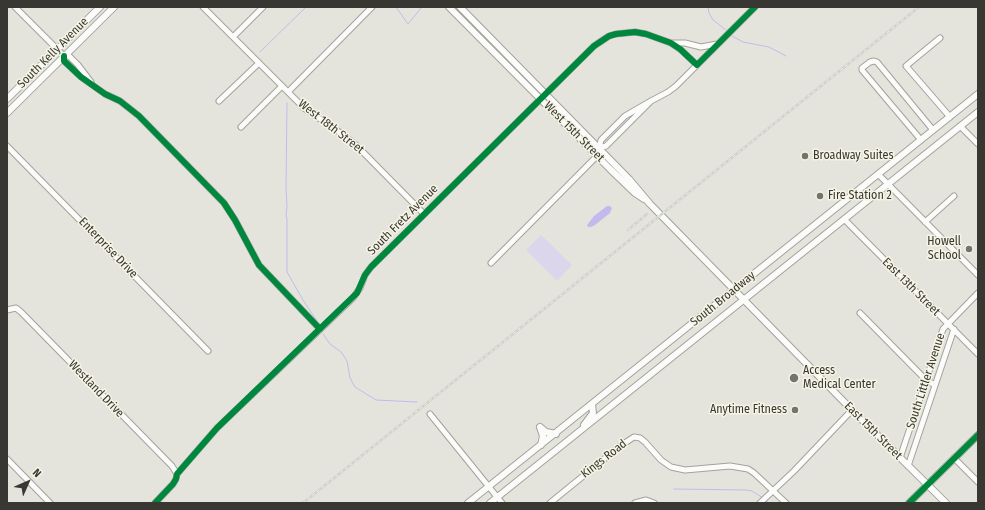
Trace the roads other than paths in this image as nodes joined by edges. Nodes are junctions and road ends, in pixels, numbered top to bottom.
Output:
1 (15, 7) edge
2 (100, 7) edge
3 (114, 7) edge
4 (203, 7) edge
5 (263, 7) edge
6 (372, 7) edge
7 (449, 7) edge
8 (460, 7) edge
9 (755, 7) edge
10 (233, 37) junction
11 (940, 38) dead end
12 (671, 43) junction
13 (718, 44) junction
14 (57, 49) junction
15 (64, 56) junction
16 (259, 63) junction
17 (697, 65) junction
18 (282, 86) junction
19 (288, 92) junction
20 (546, 93) junction
21 (978, 94) edge
22 (540, 98) junction
23 (7, 100) edge
24 (220, 101) dead end
25 (651, 101) junction
26 (978, 112) edge
27 (7, 113) edge
28 (950, 117) junction
29 (960, 126) junction
30 (241, 127) dead end
31 (933, 130) junction
32 (921, 140) junction
33 (978, 144) edge
34 (7, 146) edge
35 (599, 148) junction
36 (597, 156) junction
37 (878, 174) junction
38 (888, 184) junction
39 (954, 196) dead end
40 (650, 204) junction
41 (836, 209) junction
42 (424, 214) junction
43 (844, 219) junction
44 (925, 222) junction
45 (491, 263) dead end
46 (978, 275) edge
47 (735, 289) junction
48 (978, 293) edge
49 (744, 299) junction
50 (10, 309) edge
51 (860, 313) dead end
52 (947, 323) junction
53 (320, 329) junction
54 (954, 329) junction
55 (208, 351) dead end
56 (978, 354) edge
57 (926, 380) junction
58 (935, 385) junction
59 (592, 404) junction
60 (852, 410) junction
61 (430, 414) dead end
62 (578, 432) junction
63 (556, 434) junction
64 (978, 435) edge
65 (541, 446) junction
66 (900, 458) junction
67 (954, 458) junction
68 (7, 459) edge
69 (908, 466) junction
70 (177, 474) junction
71 (978, 482) edge
72 (927, 485) junction
73 (489, 487) junction
74 (773, 491) junction
75 (497, 497) junction
76 (50, 503) edge
77 (155, 503) edge
78 (468, 503) edge
79 (490, 503) edge
80 (502, 503) edge
81 (550, 503) edge
82 (635, 503) edge
83 (654, 503) edge
84 (760, 503) edge
85 (786, 503) edge
86 (909, 503) edge
87 (946, 503) edge

1 - 14 street
2 - 14 main road, South Kelly Avenue
3 - 15 main road, South Kelly Avenue
4 - 10 street, West 18th Street
5 - 10 street
6 - 19 street
7 - 22 main road, West 15th Street
8 - 20 main road, West 15th Street
9 - 13 street
10 - 16 street, West 18th Street
11 - 28 street
12 - 13 street, South Fretz Avenue
12 - 17 street, South Fretz Avenue
12 - 20 street, South Fretz Avenue
13 - 17 street
14 - 15 street
14 - 23 main road, South Kelly Avenue
15 - 27 main road, South Kelly Avenue
15 - 53 street
16 - 18 street, West 18th Street
16 - 24 street
17 - 25 street
18 - 19 street, West 18th Street
18 - 30 street
19 - 42 street, West 18th Street
20 - 22 street, South Fretz Avenue
20 - 35 main road, West 15th Street
21 - 28 main road, South Broadway
22 - 36 main road, West 15th Street
22 - 42 street, South Fretz Avenue
25 - 35 street
25 - 35 street
26 - 29 main road, South Broadway
28 - 29 main road
28 - 31 main road, South Broadway
29 - 33 street
29 - 38 main road, South Broadway
31 - 32 main road, South Broadway
31 - 32 street
32 - 37 main road, South Broadway
34 - 55 street, Enterprise Drive
35 - 36 main road
35 - 40 main road, West 15th Street
36 - 40 main road, West 15th Street
36 - 45 street
37 - 38 street
37 - 41 main road, South Broadway
38 - 43 main road, South Broadway
38 - 44 street
39 - 44 street
40 - 47 main road, West 15th Street
41 - 43 main road
41 - 47 main road, South Broadway
42 - 53 street, South Fretz Avenue
43 - 49 main road, South Broadway
43 - 52 street, East 13th Street
44 - 46 street
47 - 49 main road, East 15th Street
47 - 59 main road, South Broadway
48 - 52 street, South Littler Avenue
49 - 60 main road, East 15th Street
49 - 62 main road, South Broadway
50 - 70 street, Westland Drive
51 - 57 street
52 - 54 street, East 13th Street
52 - 57 street, South Littler Avenue
53 - 70 street, South Fretz Avenue
54 - 56 street, East 13th Street
54 - 58 street, South Littler Avenue
57 - 58 street
57 - 66 street, South Littler Avenue
58 - 69 street, South Littler Avenue
59 - 62 main road
59 - 63 main road, South Broadway
60 - 66 main road, East 15th Street
60 - 74 street
61 - 73 street
62 - 75 main road, South Broadway
63 - 65 main road, South Broadway
63 - 65 main road
64 - 67 main road
65 - 73 main road, South Broadway
66 - 69 main road, East 15th Street
67 - 71 street
67 - 72 main road
68 - 76 street
69 - 72 main road, East 15th Street
70 - 77 street, South Fretz Avenue
72 - 86 main road
72 - 87 main road, East 15th Street
73 - 75 street
73 - 78 main road, South Broadway
74 - 81 street, Kings Road
74 - 84 street
74 - 85 street, Kings Road
75 - 79 main road, South Broadway
75 - 80 street
82 - 83 street

